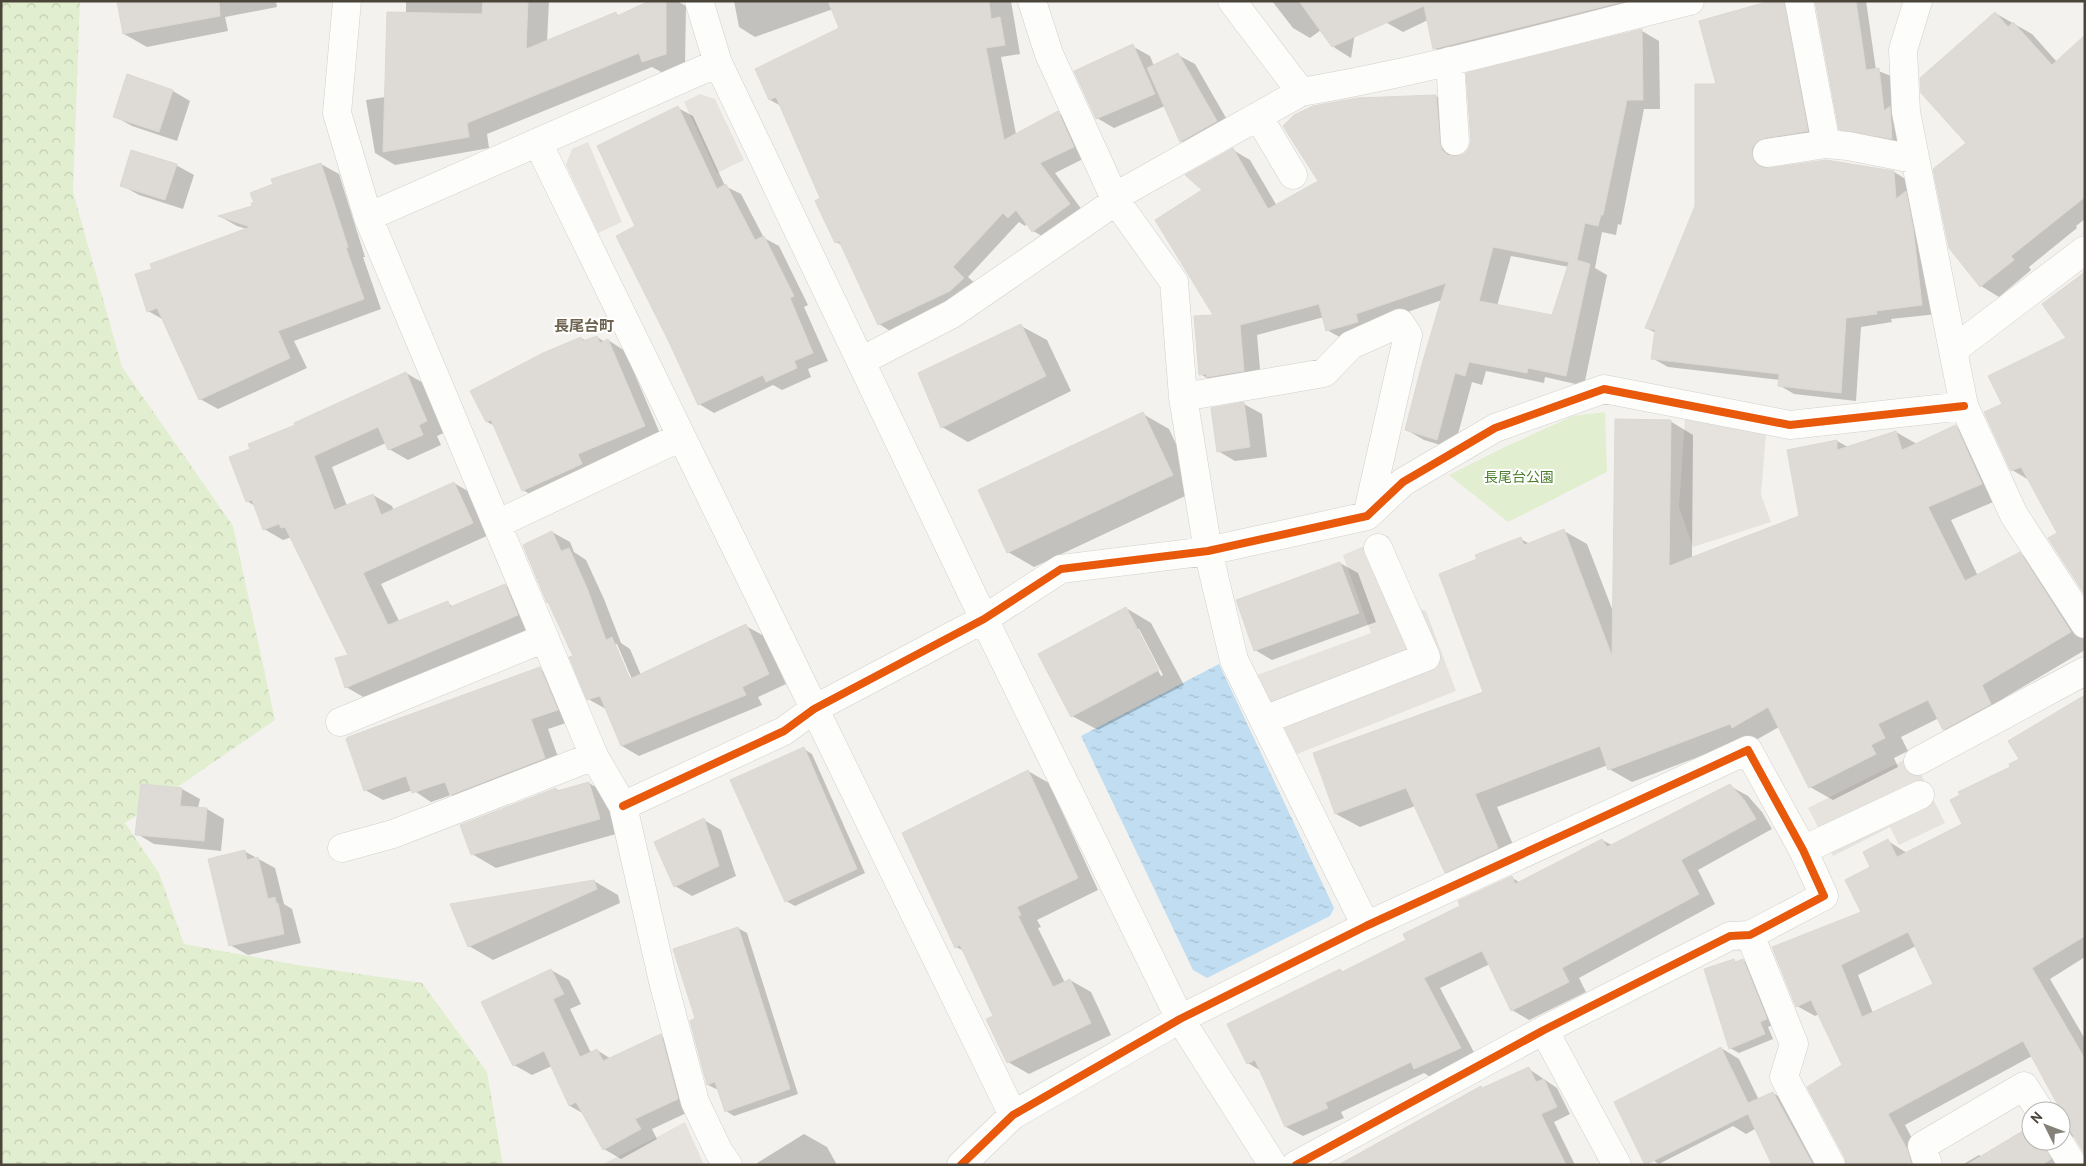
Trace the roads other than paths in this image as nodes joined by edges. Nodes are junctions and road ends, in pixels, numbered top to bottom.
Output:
1 (347, 1) edge
2 (699, 1) edge
3 (1032, 1) edge
4 (1232, 1) edge
5 (1690, 1) edge
6 (1799, 1) edge
7 (1918, 1) edge
8 (1450, 61) junction
9 (718, 63) junction
10 (1301, 92) junction
11 (1258, 116) junction
12 (1455, 141) dead end
13 (538, 143) junction
14 (1826, 144) junction
15 (1767, 153) dead end
16 (1914, 159) junction
17 (1293, 175) dead end
18 (1116, 201) junction
19 (368, 217) junction
20 (2085, 250) edge
21 (1952, 350) junction
22 (861, 361) junction
23 (1183, 397) junction
24 (1964, 406) junction
25 (681, 437) junction
26 (1367, 516) junction
27 (497, 524) junction
28 (1378, 548) dead end
29 (1208, 551) junction
30 (984, 619) junction
31 (2085, 624) edge
32 (545, 638) junction
33 (2085, 671) edge
34 (814, 709) junction
35 (1264, 720) junction
36 (340, 722) dead end
37 (594, 756) junction
38 (1918, 761) dead end
39 (1920, 795) dead end
40 (623, 806) junction
41 (342, 848) dead end
42 (1802, 850) junction
43 (1366, 926) junction
44 (1750, 934) junction
45 (1180, 1019) junction
46 (1544, 1030) junction
47 (2034, 1101) edge
48 (1013, 1115) junction
49 (2064, 1151) edge
50 (728, 1165) edge
51 (961, 1165) edge
52 (1273, 1165) edge
53 (1296, 1165) edge
54 (1617, 1165) edge
55 (1831, 1165) edge
56 (1928, 1165) edge
57 (2073, 1165) edge

1 - 19 street
2 - 9 street
3 - 18 street
4 - 10 street
5 - 8 street
6 - 14 street
7 - 16 street
8 - 10 street
8 - 12 street
9 - 13 street
9 - 22 street
10 - 11 street
11 - 17 street
11 - 18 street
13 - 19 street
13 - 25 street
14 - 15 street
14 - 16 street
16 - 21 street
18 - 22 street
18 - 23 street
19 - 27 street
20 - 21 street
21 - 24 street
22 - 30 street
23 - 26 street
23 - 29 street
24 - 26 street
24 - 31 street
25 - 27 street
25 - 34 street
26 - 29 street
27 - 32 street
28 - 35 street
29 - 30 street
29 - 35 street
30 - 34 street
30 - 45 street
32 - 36 street
32 - 37 street
33 - 38 street
34 - 40 street
34 - 48 street
35 - 43 street
37 - 40 street
37 - 41 street
39 - 42 street
40 - 50 street
42 - 43 street
42 - 44 street
43 - 45 street
44 - 46 street
44 - 55 street
45 - 48 street
45 - 52 street
46 - 53 street
46 - 54 street
47 - 56 street
48 - 51 street
49 - 57 street

